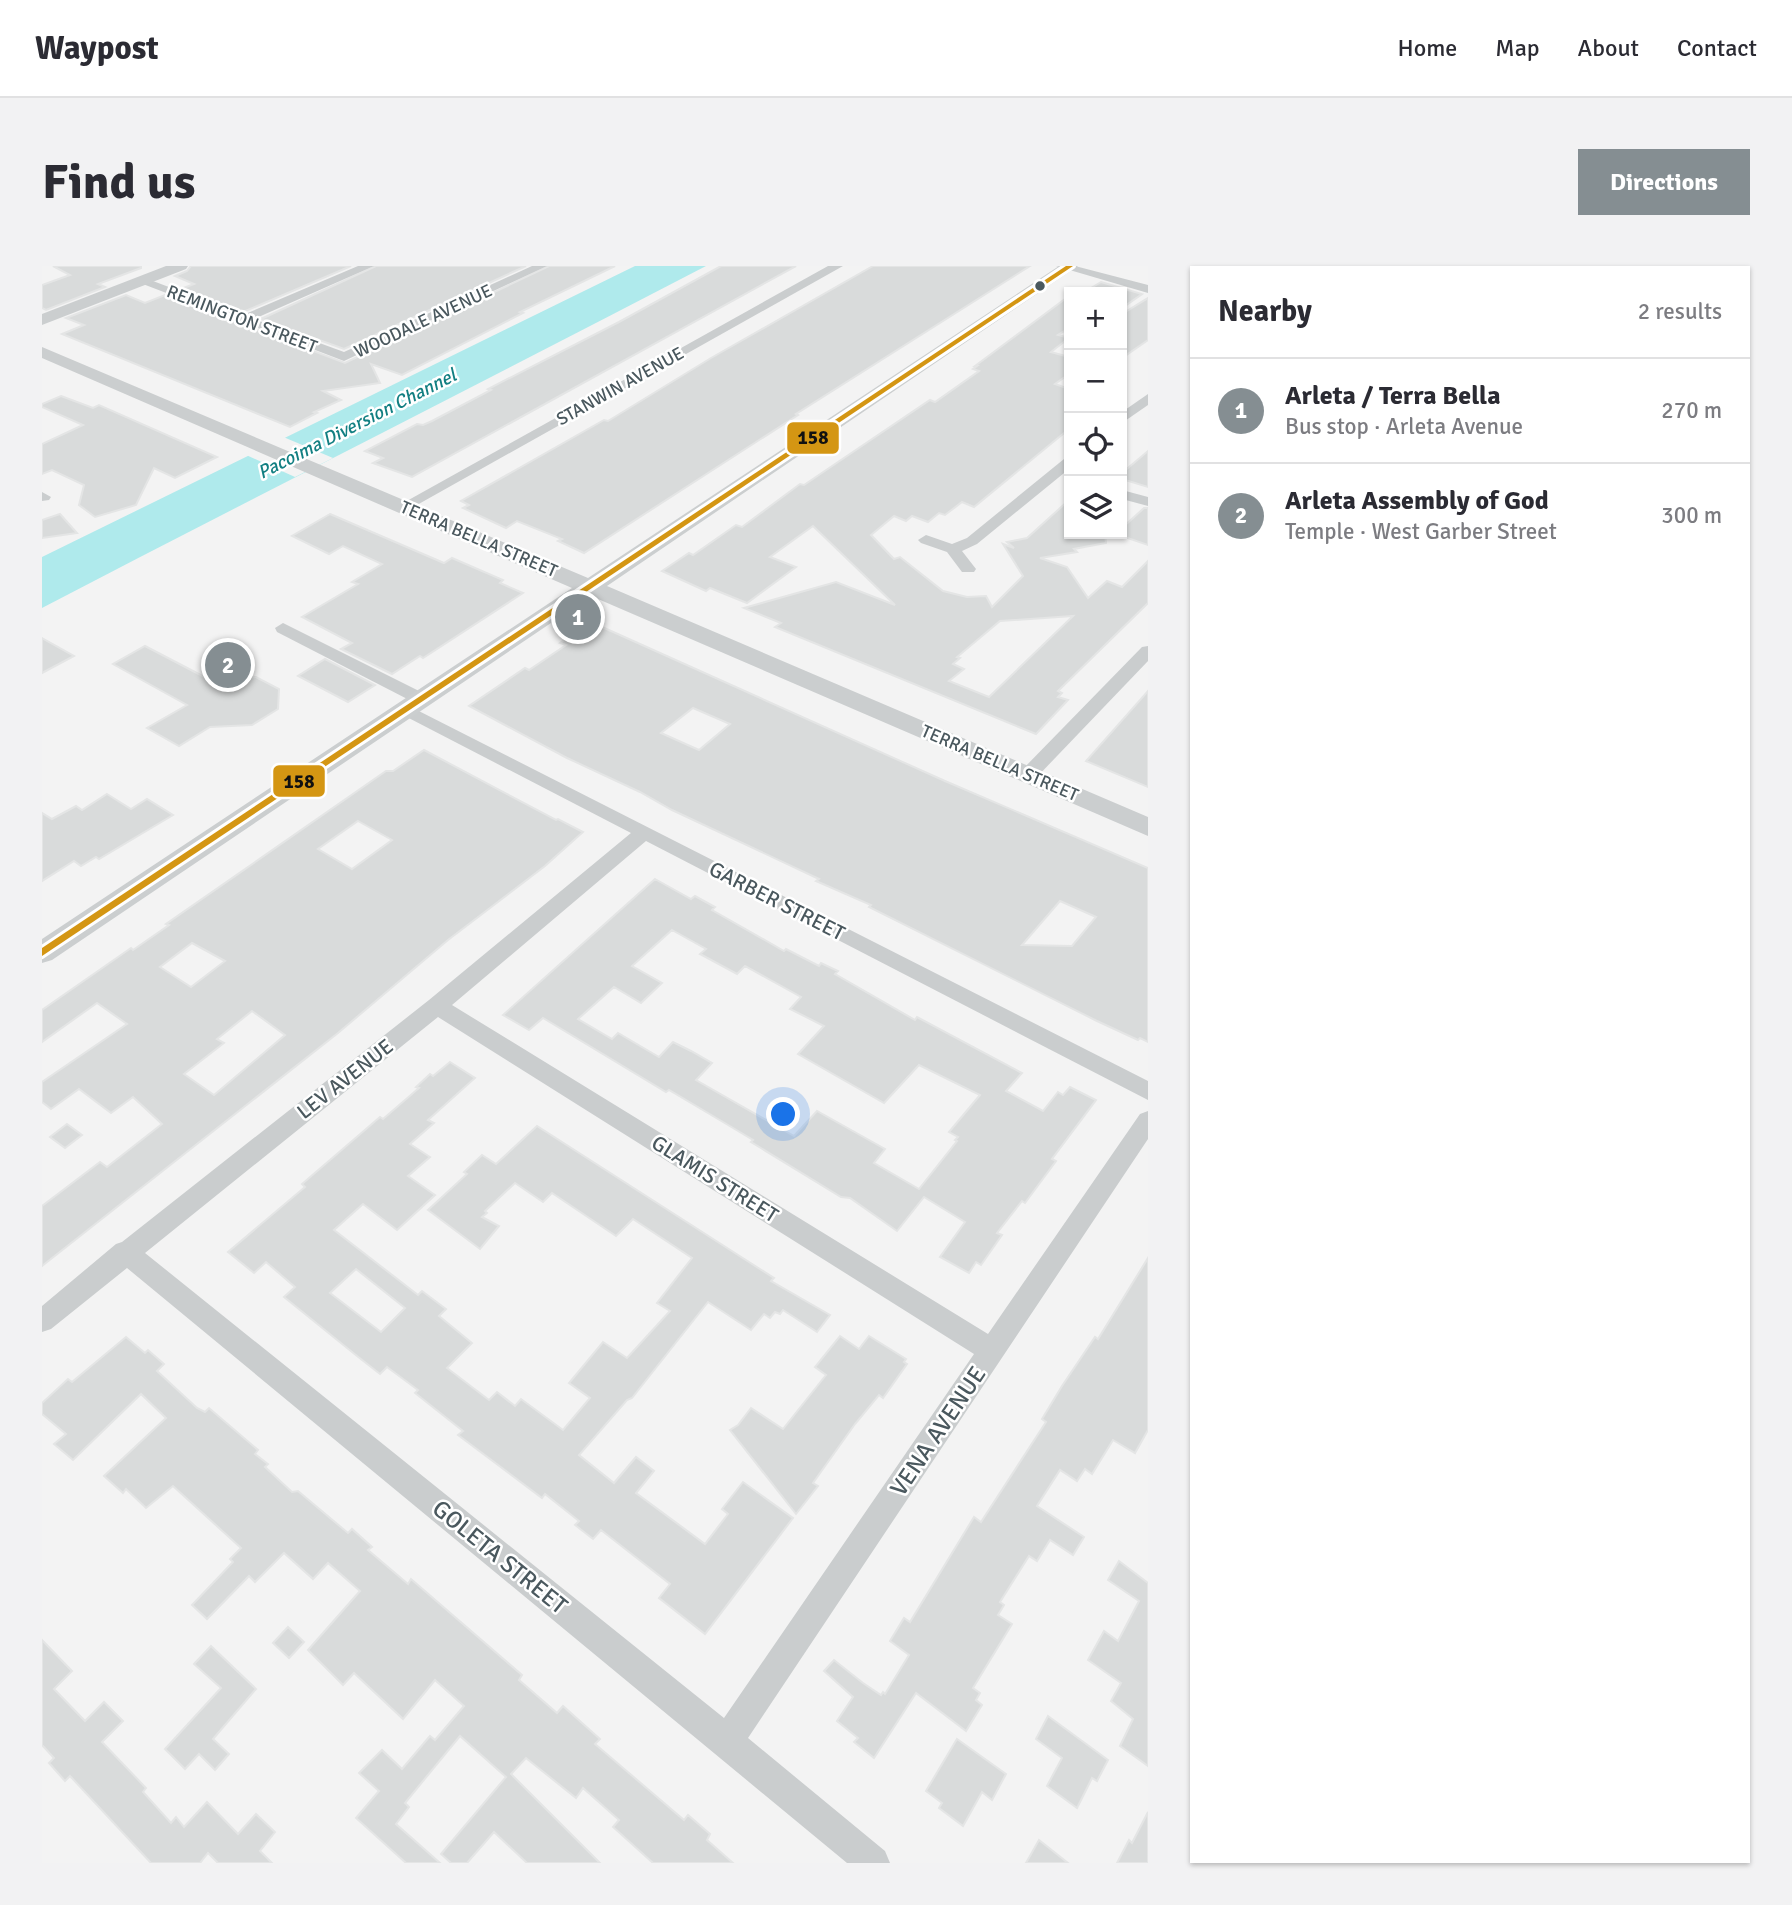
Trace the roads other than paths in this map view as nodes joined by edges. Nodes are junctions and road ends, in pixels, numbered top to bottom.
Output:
1 (180, 266) edge
2 (368, 266) edge
3 (541, 266) edge
4 (837, 266) edge
5 (1066, 266) edge
6 (141, 281) junction
7 (1148, 289) edge
8 (244, 319) junction
9 (42, 320) edge
10 (42, 352) edge
11 (344, 357) joint
12 (1148, 398) edge
13 (1127, 415) edge
14 (1064, 471) edge
15 (1127, 496) edge
16 (1148, 502) edge
17 (403, 507) junction
18 (926, 540) dead end
19 (953, 549) junction
20 (968, 569) dead end
21 (591, 586) junction
22 (282, 628) dead end
23 (1148, 651) edge
24 (415, 705) junction
25 (1028, 775) junction
26 (1148, 827) edge
27 (644, 832) junction
28 (42, 953) edge
29 (437, 1006) junction
30 (1148, 1091) edge
31 (1148, 1120) edge
32 (125, 1252) junction
33 (42, 1321) edge
34 (992, 1351) junction
35 (727, 1741) junction
36 (873, 1863) edge

1 - 6 main road
2 - 8 street
3 - 11 street, WOODALE AVENUE
4 - 17 street, STANWIN AVENUE
5 - 7 street
5 - 21 main road
6 - 8 street, REMINGTON STREET
6 - 9 main road
8 - 11 street, REMINGTON STREET
10 - 17 main road, TERRA BELLA STREET
12 - 13 street
14 - 19 street
15 - 16 street
17 - 21 main road, TERRA BELLA STREET
18 - 19 street
19 - 20 street
21 - 24 main road
21 - 25 main road, TERRA BELLA STREET
22 - 24 street, GARBER STREET
23 - 25 street
24 - 27 street, GARBER STREET
24 - 28 main road
25 - 26 main road, TERRA BELLA STREET
27 - 29 street, LEV AVENUE
27 - 30 street, GARBER STREET
29 - 32 street, LEV AVENUE
29 - 34 street, GLAMIS STREET
31 - 34 street, VENA AVENUE
32 - 33 street, LEV AVENUE
32 - 35 street, GOLETA STREET
34 - 35 street, VENA AVENUE
35 - 36 street, GOLETA STREET

